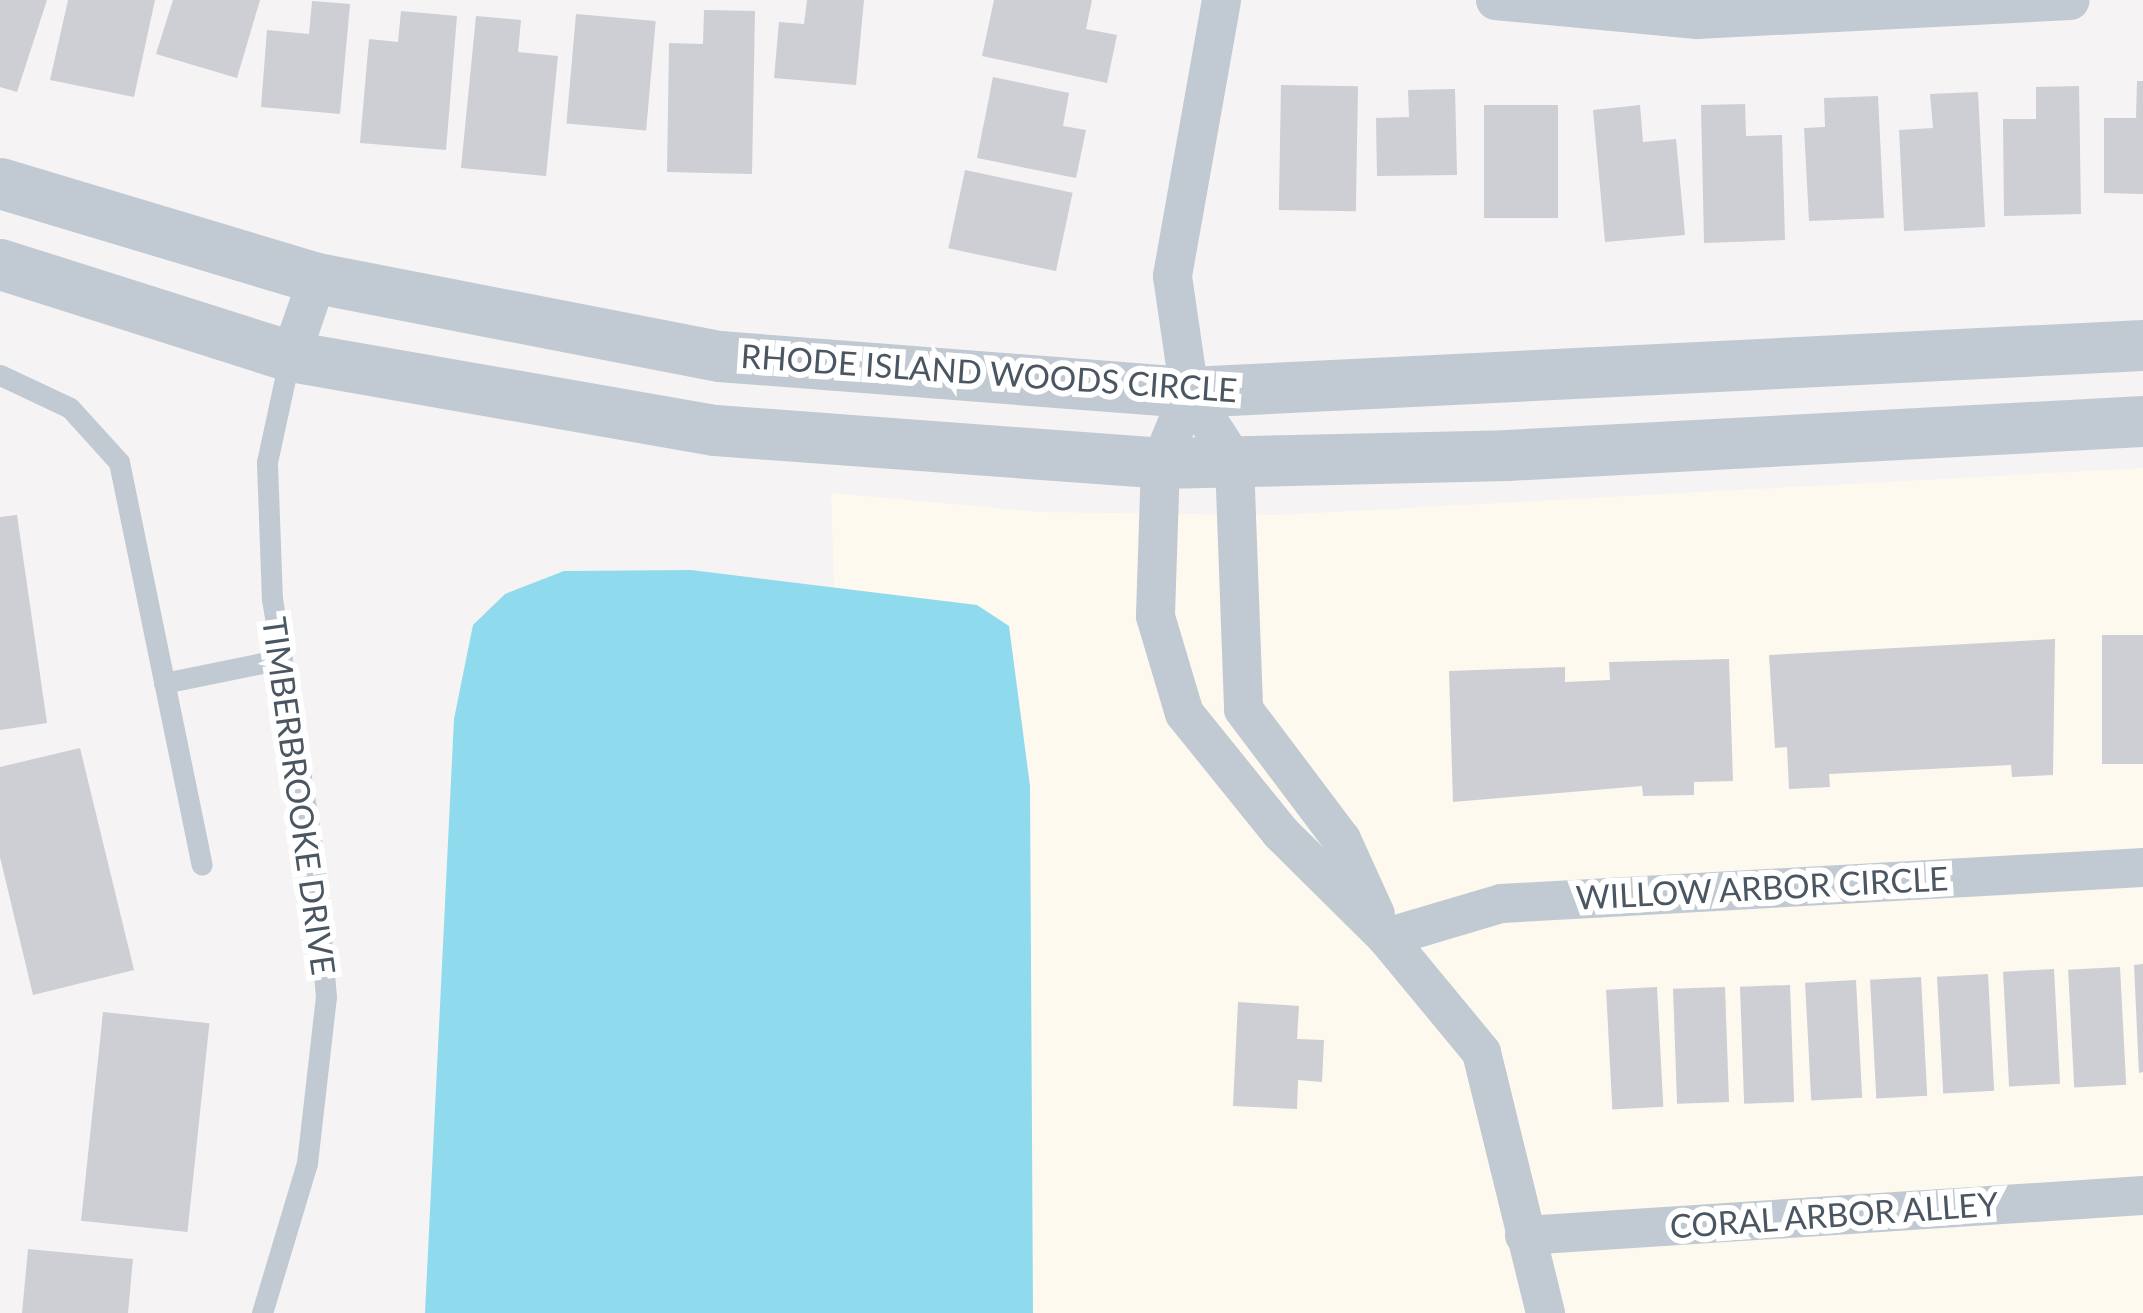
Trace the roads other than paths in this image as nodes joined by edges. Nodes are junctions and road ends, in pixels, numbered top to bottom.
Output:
1 (1221, 0) edge
2 (1495, 0) edge
3 (2070, 0) edge
4 (0, 183) edge
5 (0, 264) edge
6 (317, 278) junction
7 (2143, 345) edge
8 (290, 356) junction
9 (0, 375) edge
10 (1189, 392) junction
11 (2143, 421) edge
12 (1234, 461) junction
13 (1160, 463) junction
14 (282, 659) junction
15 (164, 683) junction
16 (202, 865) dead end
17 (2143, 867) edge
18 (1386, 937) junction
19 (2143, 1195) edge
20 (1524, 1234) junction
21 (262, 1313) edge
22 (1545, 1313) edge

1 - 10 street
2 - 3 street
4 - 6 street, RHODE ISLAND WOODS CIRCLE
5 - 8 street
6 - 8 street, TIMBERBROOKE DRIVE
6 - 10 street, RHODE ISLAND WOODS CIRCLE
7 - 10 street, RHODE ISLAND WOODS CIRCLE
8 - 13 street
8 - 14 lane, TIMBERBROOKE DRIVE
9 - 15 lane
10 - 12 street
10 - 13 street
11 - 12 street
12 - 13 street
12 - 18 street
13 - 18 street
14 - 15 lane
14 - 21 lane, TIMBERBROOKE DRIVE
15 - 16 lane
17 - 18 street, WILLOW ARBOR CIRCLE
18 - 20 street
19 - 20 street, CORAL ARBOR ALLEY
20 - 22 street

